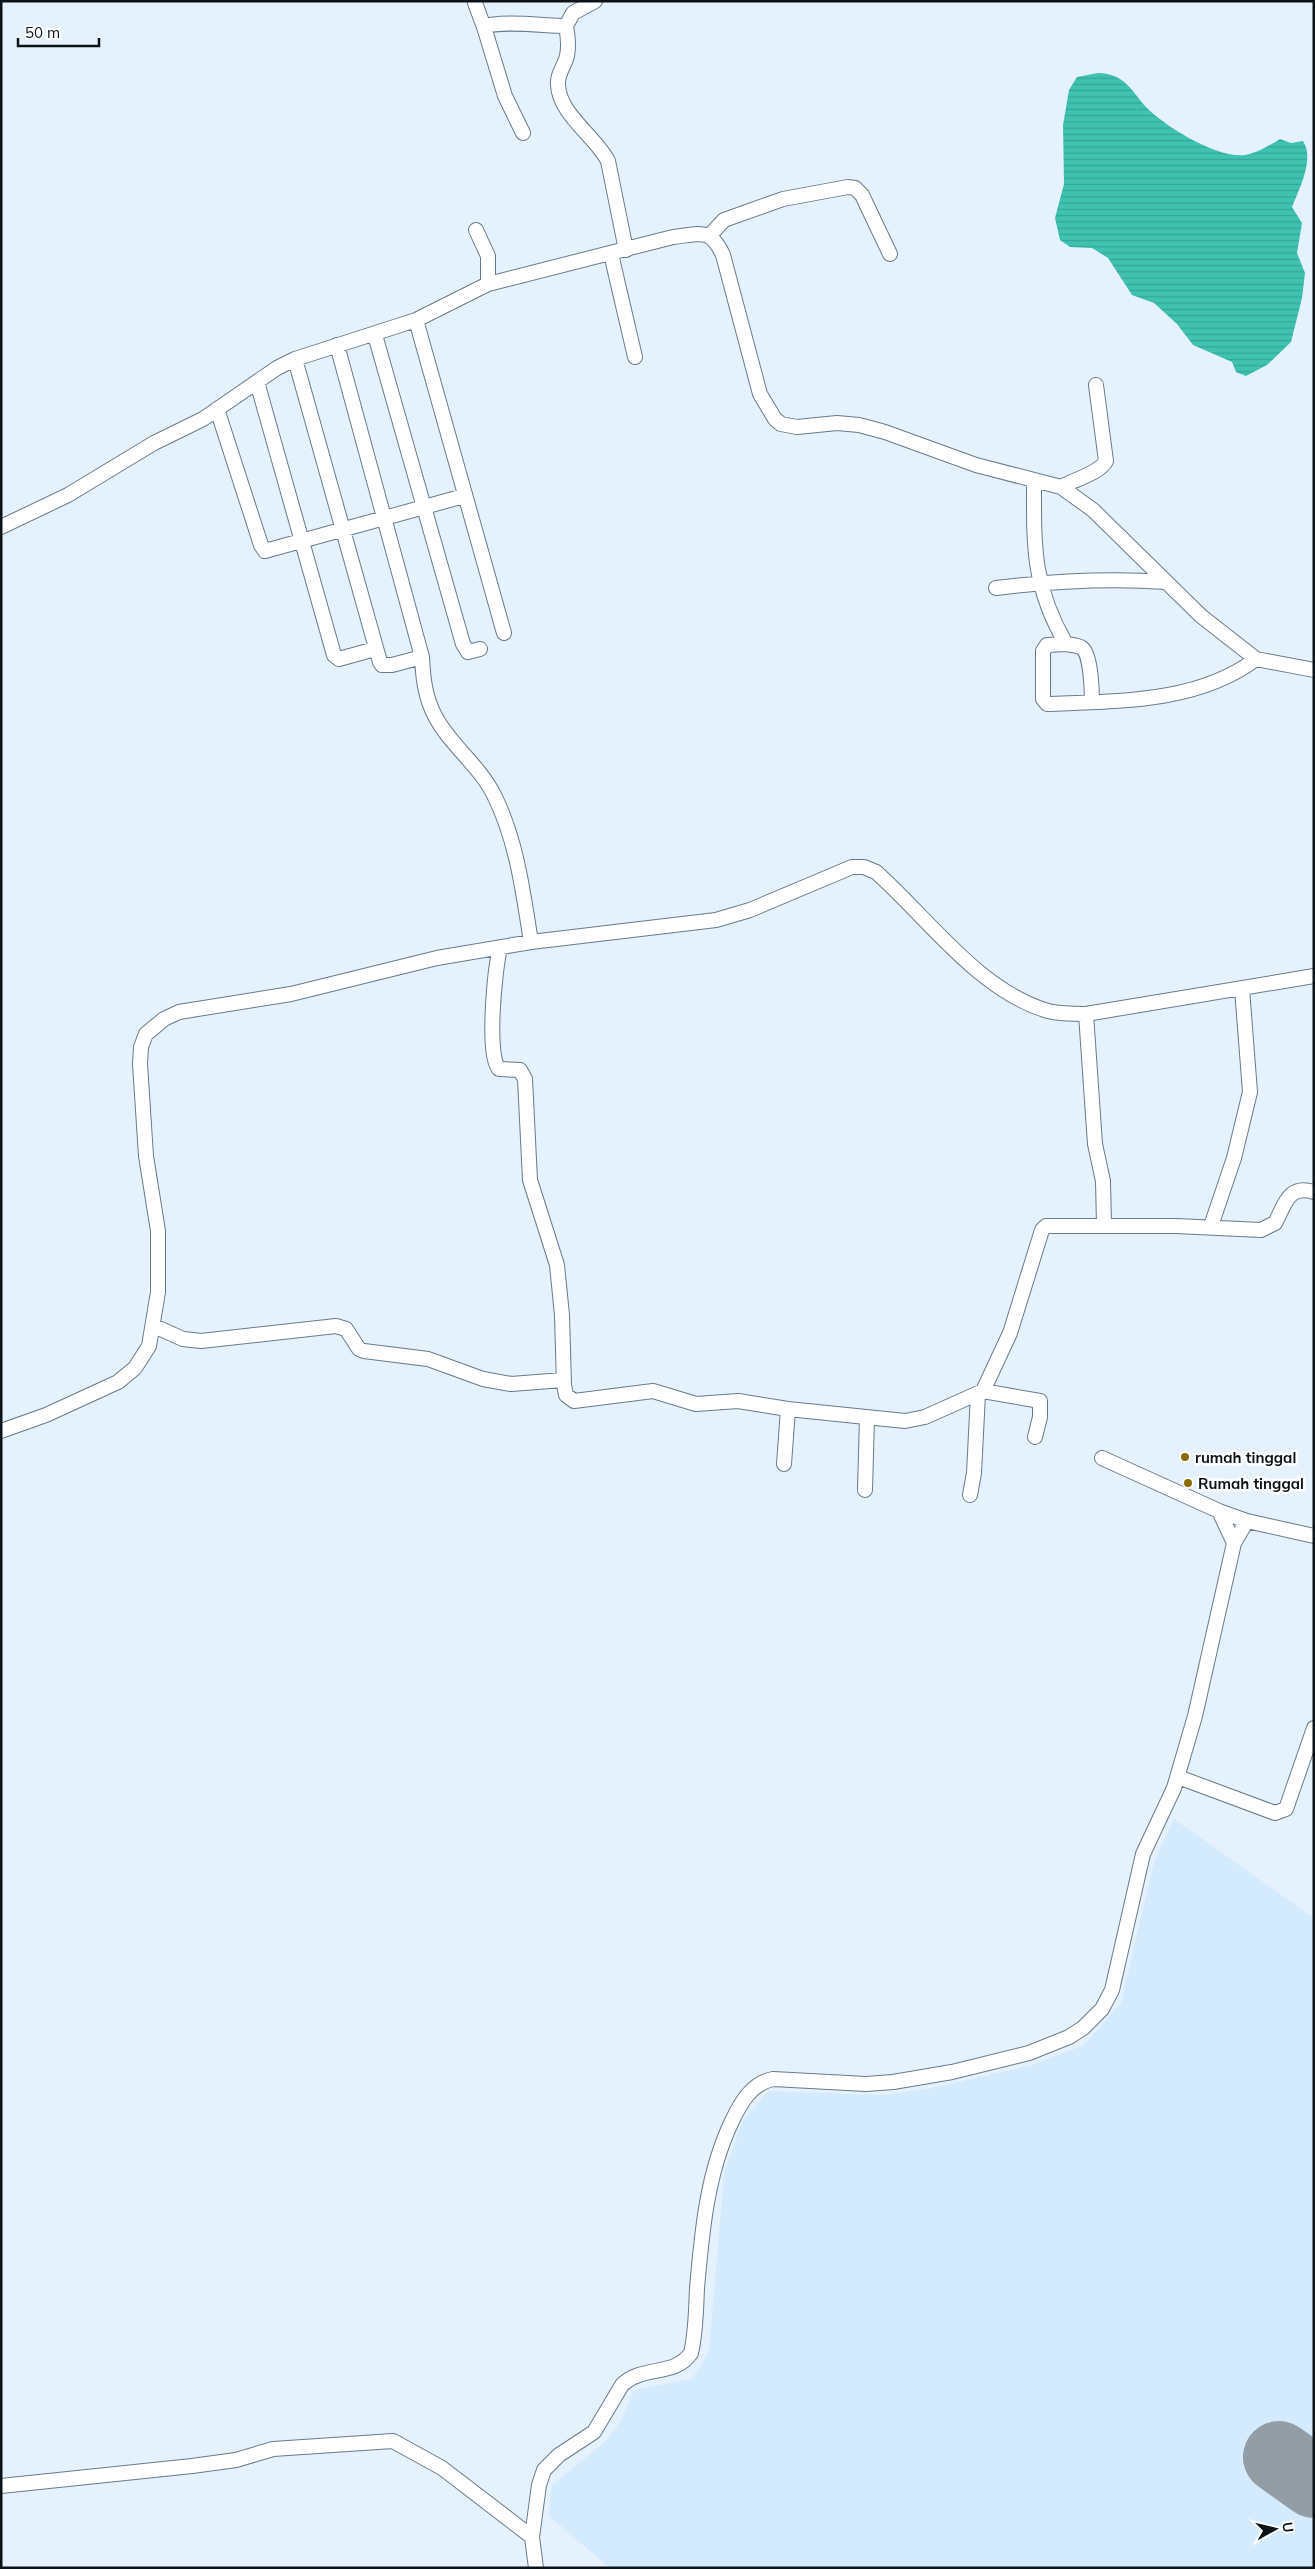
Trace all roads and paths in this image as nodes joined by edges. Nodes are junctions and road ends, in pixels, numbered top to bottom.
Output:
1 (595, 1) edge
2 (475, 3) dead end
3 (566, 26) junction
4 (484, 27) junction
5 (523, 133) dead end
6 (476, 230) dead end
7 (710, 235) junction
8 (626, 250) junction
9 (611, 254) junction
10 (890, 254) dead end
11 (488, 284) junction
12 (416, 320) junction
13 (375, 335) junction
14 (337, 345) junction
15 (634, 357) dead end
16 (295, 359) junction
17 (257, 382) junction
18 (1096, 385) dead end
19 (217, 409) junction
20 (1034, 480) junction
21 (1061, 487) junction
22 (464, 496) junction
23 (424, 506) junction
24 (383, 519) junction
25 (1, 527) edge
26 (342, 530) junction
27 (301, 541) junction
28 (1166, 582) junction
29 (1039, 583) junction
30 (996, 588) dead end
31 (504, 633) dead end
32 (1066, 644) junction
33 (375, 649) junction
34 (480, 649) dead end
35 (422, 657) junction
36 (1256, 659) junction
37 (1314, 670) edge
38 (1092, 702) junction
39 (531, 942) junction
40 (500, 948) junction
41 (1314, 976) edge
42 (1242, 989) junction
43 (1086, 1014) junction
44 (1314, 1192) edge
45 (1104, 1225) junction
46 (1211, 1226) junction
47 (154, 1326) junction
48 (563, 1380) junction
49 (981, 1393) junction
50 (788, 1409) junction
51 (867, 1417) junction
52 (1, 1431) edge
53 (1035, 1437) dead end
54 (1102, 1458) dead end
55 (784, 1464) dead end
56 (865, 1490) dead end
57 (970, 1495) dead end
58 (1219, 1510) junction
59 (1247, 1521) junction
60 (1314, 1536) edge
61 (1234, 1543) junction
62 (1314, 1728) edge
63 (1178, 1777) junction
64 (1, 2486) edge
65 (532, 2537) junction
66 (536, 2568) edge

1 - 3 street
2 - 4 street
3 - 4 street
3 - 8 street
4 - 5 street
6 - 11 street
7 - 8 street
7 - 10 street
7 - 20 street
8 - 9 street
9 - 11 street
9 - 15 street
11 - 12 street
12 - 13 street
12 - 22 street
13 - 14 street
13 - 23 street
14 - 16 street
14 - 24 street
16 - 17 street
16 - 26 street
17 - 19 street
17 - 27 street
18 - 21 street
19 - 25 street
19 - 27 street
20 - 21 street
20 - 29 street
21 - 28 street
22 - 23 street
22 - 31 street
23 - 24 street
23 - 34 street
24 - 26 street
24 - 35 street
26 - 27 street
26 - 33 street
27 - 33 street
28 - 29 street
28 - 36 street
29 - 30 street
29 - 32 street
32 - 38 street
32 - 38 street
33 - 35 street
35 - 39 street
36 - 37 street
36 - 38 street
39 - 40 street
39 - 43 street
40 - 47 street
40 - 48 street
41 - 42 street
42 - 43 street
42 - 46 street
43 - 45 street
44 - 46 street
45 - 46 street
45 - 49 street
47 - 48 street
47 - 52 street
48 - 50 street
49 - 51 street
49 - 53 street
49 - 57 street
50 - 51 street
50 - 55 street
51 - 56 street
54 - 58 street
58 - 59 street
58 - 61 street
59 - 60 street
59 - 61 street
61 - 63 street
62 - 63 street
63 - 65 street
64 - 65 street
65 - 66 street

